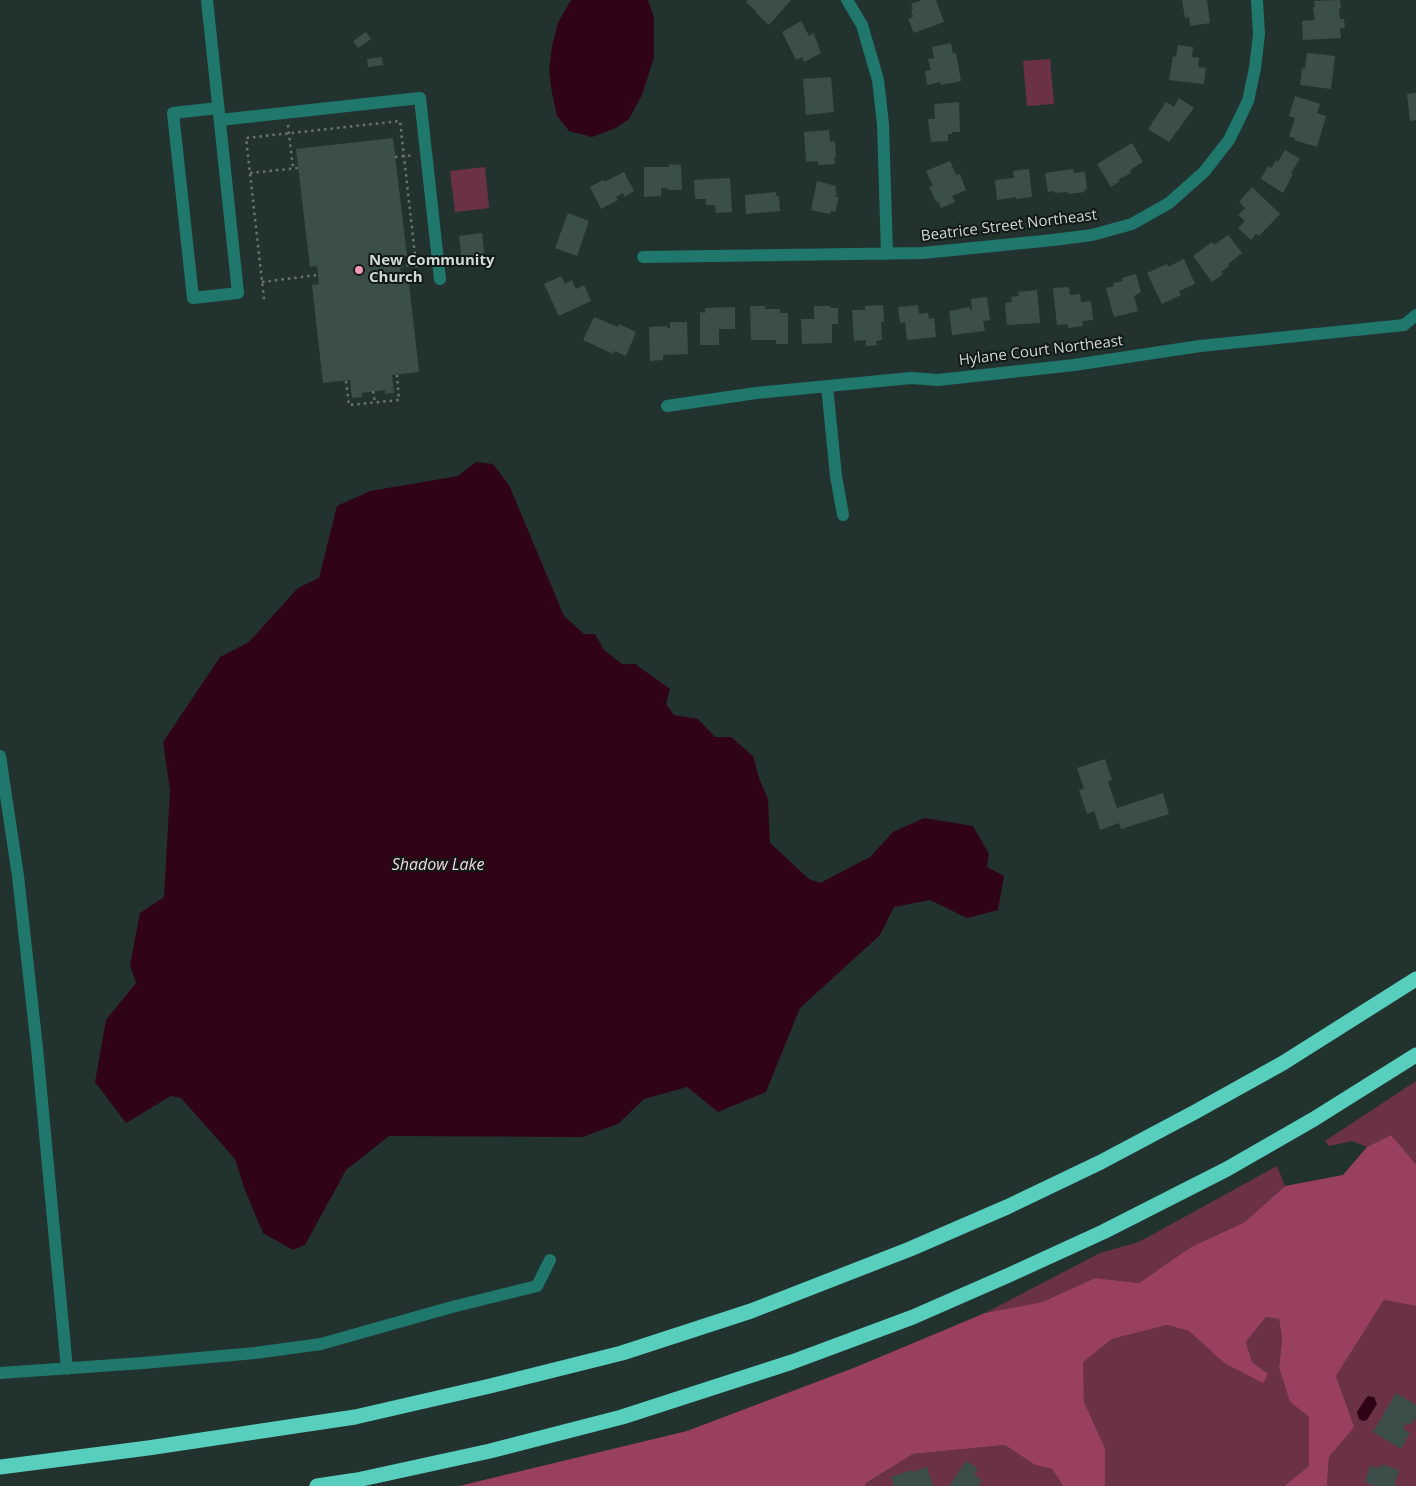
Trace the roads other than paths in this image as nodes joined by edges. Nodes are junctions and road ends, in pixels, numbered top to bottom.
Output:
1 (207, 0) edge
2 (847, 0) edge
3 (1257, 0) edge
4 (219, 114) junction
5 (887, 254) junction
6 (644, 257) dead end
7 (440, 279) dead end
8 (1416, 316) edge
9 (827, 386) junction
10 (667, 406) dead end
11 (844, 515) dead end
12 (0, 756) edge
13 (1416, 979) edge
14 (1416, 1055) edge
15 (550, 1260) dead end
16 (67, 1369) junction
17 (0, 1373) edge
18 (0, 1466) edge
19 (317, 1486) edge

1 - 4 street
2 - 5 street
3 - 5 street, Beatrice Street Northeast
4 - 4 street
4 - 7 street
5 - 6 street, Beatrice Street Northeast
8 - 9 street, Hylane Court Northeast
9 - 10 street, Hylane Court Northeast
9 - 11 street
12 - 16 street
13 - 18 highway
14 - 19 highway
15 - 16 street
16 - 17 street

